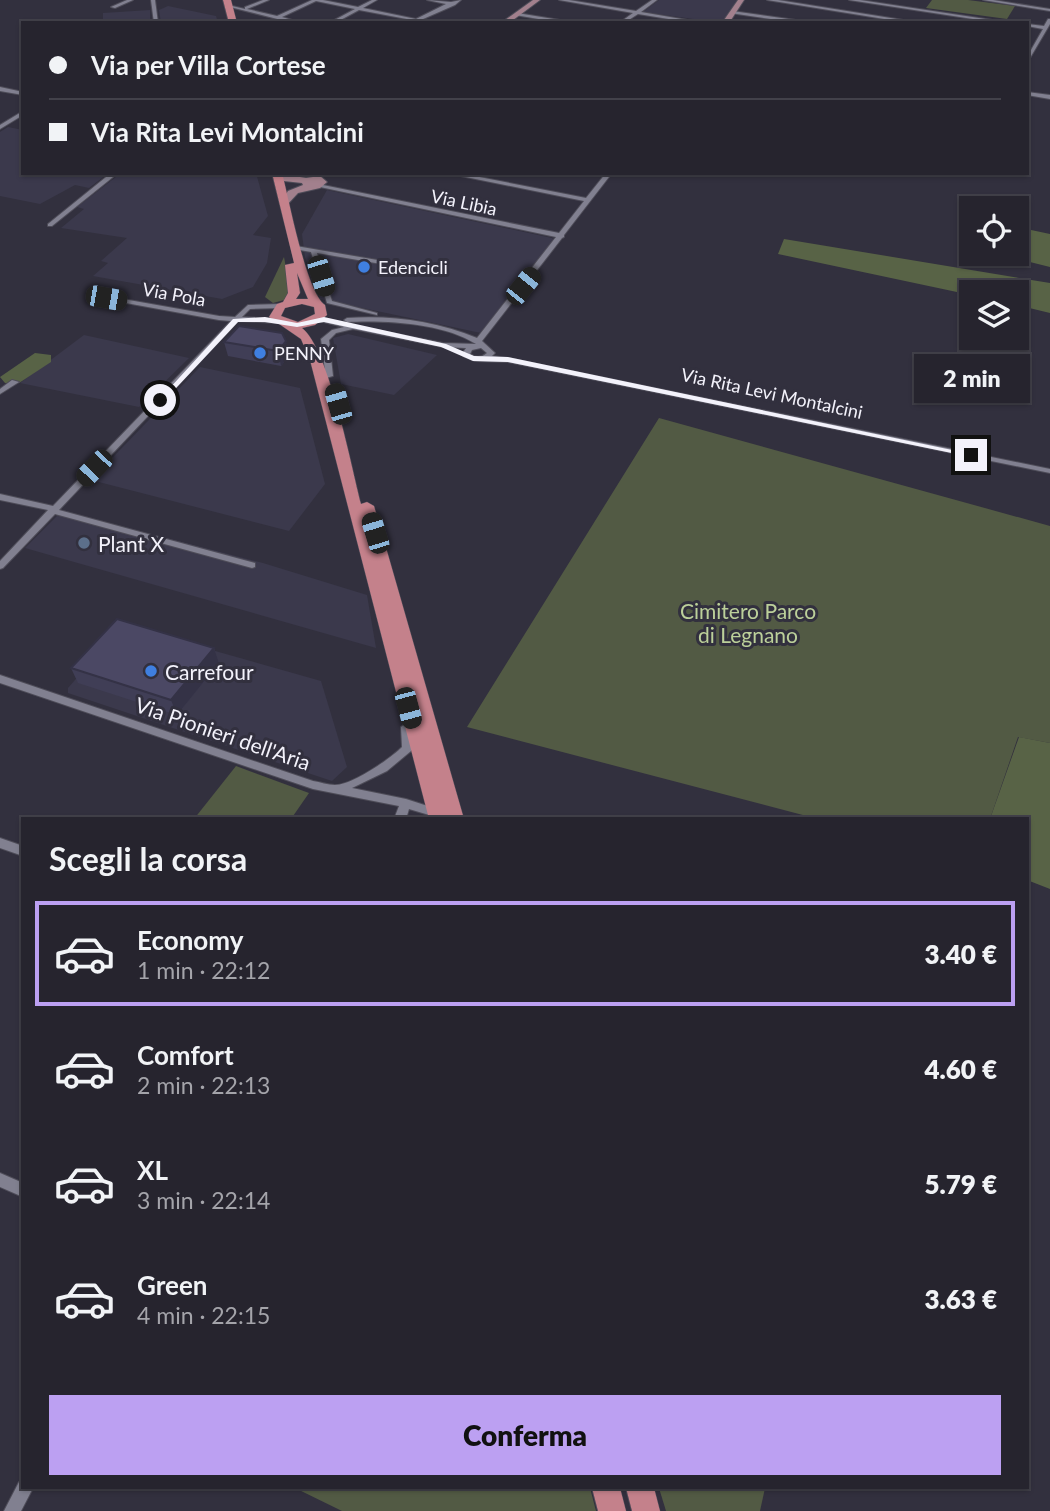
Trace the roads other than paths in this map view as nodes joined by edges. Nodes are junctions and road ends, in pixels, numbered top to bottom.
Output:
1 (131, 0) edge
2 (153, 0) edge
3 (267, 0) edge
4 (316, 0) edge
5 (374, 0) edge
6 (429, 0) edge
7 (459, 0) edge
8 (537, 0) edge
9 (561, 0) edge
10 (595, 0) edge
11 (655, 0) edge
12 (741, 0) edge
13 (769, 0) edge
14 (853, 0) edge
15 (985, 0) edge
16 (1017, 0) edge
17 (791, 1) edge
18 (225, 2) edge
19 (453, 4) junction
20 (1012, 4) junction
21 (589, 5) junction
22 (113, 7) dead end
23 (247, 8) junction
24 (359, 8) junction
25 (581, 10) dead end
26 (1050, 10) edge
27 (844, 11) junction
28 (637, 12) junction
29 (732, 12) junction
30 (270, 14) junction
31 (517, 14) junction
32 (573, 16) dead end
33 (279, 17) junction
34 (839, 17) dead end
35 (776, 18) junction
36 (416, 20) joint
37 (1050, 20) edge
38 (156, 21) edge
39 (227, 21) edge
40 (232, 21) edge
41 (267, 21) edge
42 (293, 21) edge
43 (335, 21) edge
44 (507, 21) edge
45 (559, 21) edge
46 (566, 21) edge
47 (624, 21) edge
48 (691, 21) edge
49 (726, 21) edge
50 (773, 21) edge
51 (796, 21) edge
52 (907, 21) edge
53 (996, 21) edge
54 (1029, 25) edge
55 (1045, 28) junction
56 (1029, 55) edge
57 (0, 89) edge
58 (1029, 93) edge
59 (21, 94) edge
60 (1050, 97) edge
61 (21, 114) edge
62 (0, 127) edge
63 (112, 175) edge
64 (267, 175) edge
65 (278, 175) edge
66 (281, 175) edge
67 (459, 175) edge
68 (607, 175) edge
69 (319, 180) edge
70 (587, 200) junction
71 (285, 205) junction
72 (50, 225) dead end
73 (562, 236) junction
74 (296, 248) junction
75 (313, 250) junction
76 (387, 263) dead end
77 (106, 298) dead end
78 (285, 304) junction
79 (248, 306) junction
80 (355, 309) junction
81 (316, 314) junction
82 (384, 318) junction
83 (236, 320) junction
84 (265, 320) junction
85 (353, 322) junction
86 (284, 323) junction
87 (478, 343) junction
88 (443, 345) junction
89 (488, 348) junction
90 (467, 356) junction
91 (484, 358) junction
92 (329, 376) junction
93 (15, 382) dead end
94 (0, 392) edge
95 (1050, 469) edge
96 (0, 497) edge
97 (54, 510) junction
98 (252, 565) dead end
99 (0, 566) edge
100 (377, 591) junction
101 (0, 679) edge
102 (337, 790) junction
103 (407, 803) junction
104 (437, 816) edge
105 (401, 817) edge
106 (454, 817) edge
107 (0, 843) edge
108 (21, 850) edge
109 (0, 1180) edge
110 (21, 1189) edge
111 (24, 1489) edge
112 (606, 1489) edge
113 (640, 1489) edge
114 (12, 1511) edge
115 (612, 1511) edge
116 (646, 1511) edge

1 - 22 street
2 - 38 street
3 - 23 street
4 - 24 street
4 - 33 street
5 - 24 street
6 - 19 street
7 - 19 street
8 - 31 street
9 - 21 street
10 - 21 street
11 - 28 street
12 - 29 street
13 - 17 street
14 - 27 street
14 - 53 street
15 - 20 street
16 - 20 street
17 - 27 street
17 - 35 street
18 - 23 street
18 - 39 main road
18 - 40 main road
19 - 36 street
20 - 26 street
21 - 25 street
21 - 28 street
23 - 30 street
24 - 36 street
24 - 43 street
27 - 34 street
27 - 52 street
28 - 47 street
28 - 48 street
29 - 35 street
29 - 49 street
30 - 33 street
30 - 41 street
31 - 44 street
31 - 45 street
32 - 46 street
33 - 42 street
35 - 50 street
35 - 51 street
37 - 55 street
54 - 55 street
55 - 56 street
57 - 59 street
58 - 60 street
61 - 62 street
63 - 72 street
64 - 78 main road
65 - 71 main road
66 - 69 street
67 - 70 street
68 - 70 street
69 - 71 street
69 - 73 street, Via Libia
70 - 73 street
71 - 74 main road
73 - 87 street
74 - 75 street
74 - 81 main road
75 - 76 street
75 - 80 street
77 - 83 street, Via Pola
78 - 79 street
78 - 81 main road
78 - 86 main road
79 - 83 street
79 - 84 street
80 - 82 street
80 - 85 street
81 - 85 street
81 - 86 main road
81 - 92 main road
82 - 85 street
82 - 87 street
83 - 84 street, Via Pola
83 - 97 street
84 - 86 street, Via Pola
85 - 88 street
85 - 92 street
86 - 100 main road
87 - 88 street
87 - 89 street, Via Rita Levi Montalcini
87 - 90 street
88 - 90 street
89 - 91 street
89 - 95 street, Via Rita Levi Montalcini
90 - 91 street, Via Rita Levi Montalcini
91 - 95 street, Via Rita Levi Montalcini
92 - 106 main road
93 - 94 street
96 - 97 street
97 - 98 street
97 - 99 street
100 - 102 street
100 - 104 main road
101 - 102 street, Via Pionieri dell'Aria
102 - 103 street, Via Pionieri dell'Aria
103 - 104 street, Via Pionieri dell'Aria
103 - 105 street
107 - 108 street
109 - 110 street
111 - 114 street
112 - 115 main road
113 - 116 main road

